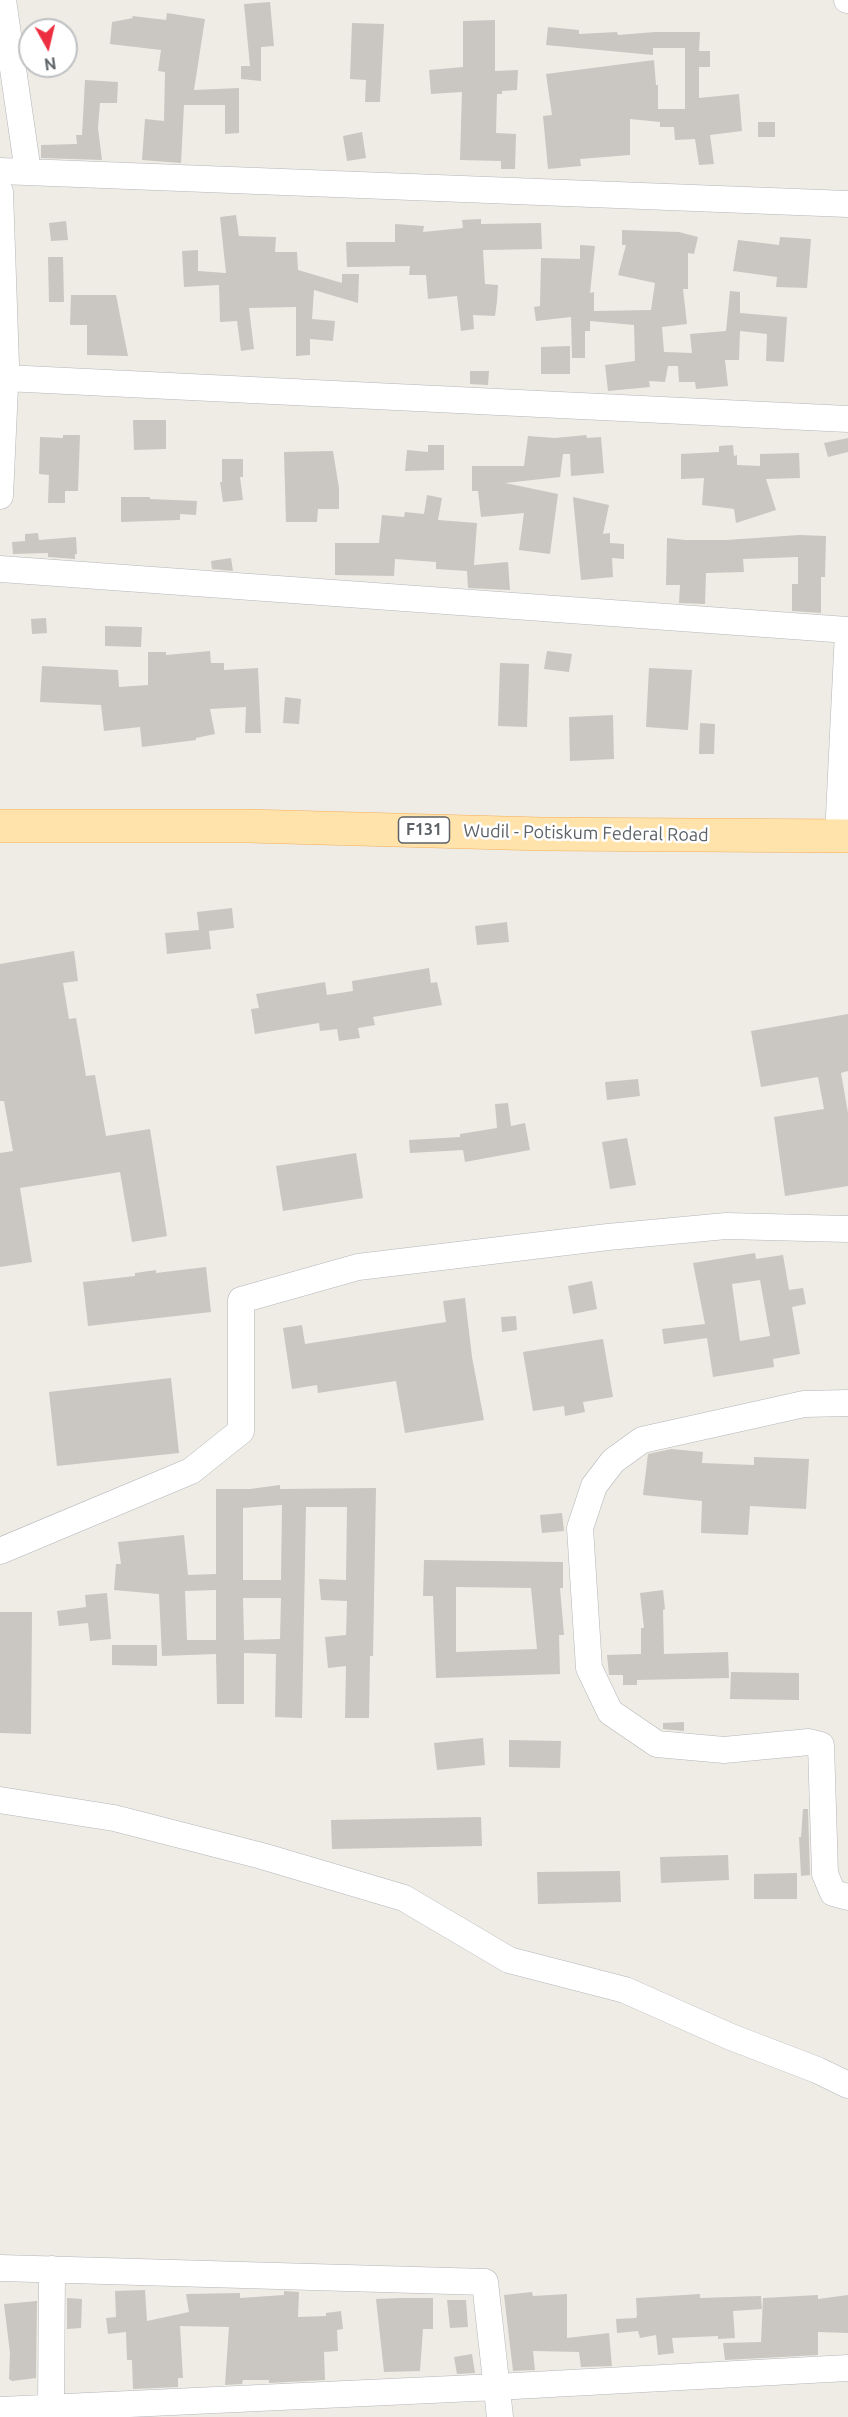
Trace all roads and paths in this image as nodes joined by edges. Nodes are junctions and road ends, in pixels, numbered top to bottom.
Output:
1 (3, 0) edge
2 (0, 171) edge
3 (28, 172) junction
4 (0, 192) edge
5 (848, 204) edge
6 (6, 378) junction
7 (848, 419) edge
8 (0, 496) edge
9 (0, 569) edge
10 (848, 631) edge
11 (14, 816) edge
12 (843, 826) edge
13 (848, 1229) edge
14 (848, 1403) edge
15 (0, 1551) edge
16 (0, 1800) edge
17 (848, 1897) edge
18 (848, 2085) edge
19 (0, 2268) edge
20 (52, 2268) junction
21 (848, 2368) edge
22 (496, 2387) junction
23 (51, 2409) junction
24 (0, 2410) edge
25 (500, 2417) edge

1 - 3 street
2 - 3 street
3 - 5 street
4 - 6 street
6 - 7 street
6 - 8 street
9 - 10 street
10 - 12 street
11 - 12 main road, Wudil - Potiskum Federal Road / F131
13 - 15 street
14 - 17 street
16 - 18 street
19 - 20 street
20 - 22 street
20 - 23 street
21 - 22 street
22 - 23 street
22 - 25 street
23 - 24 street

